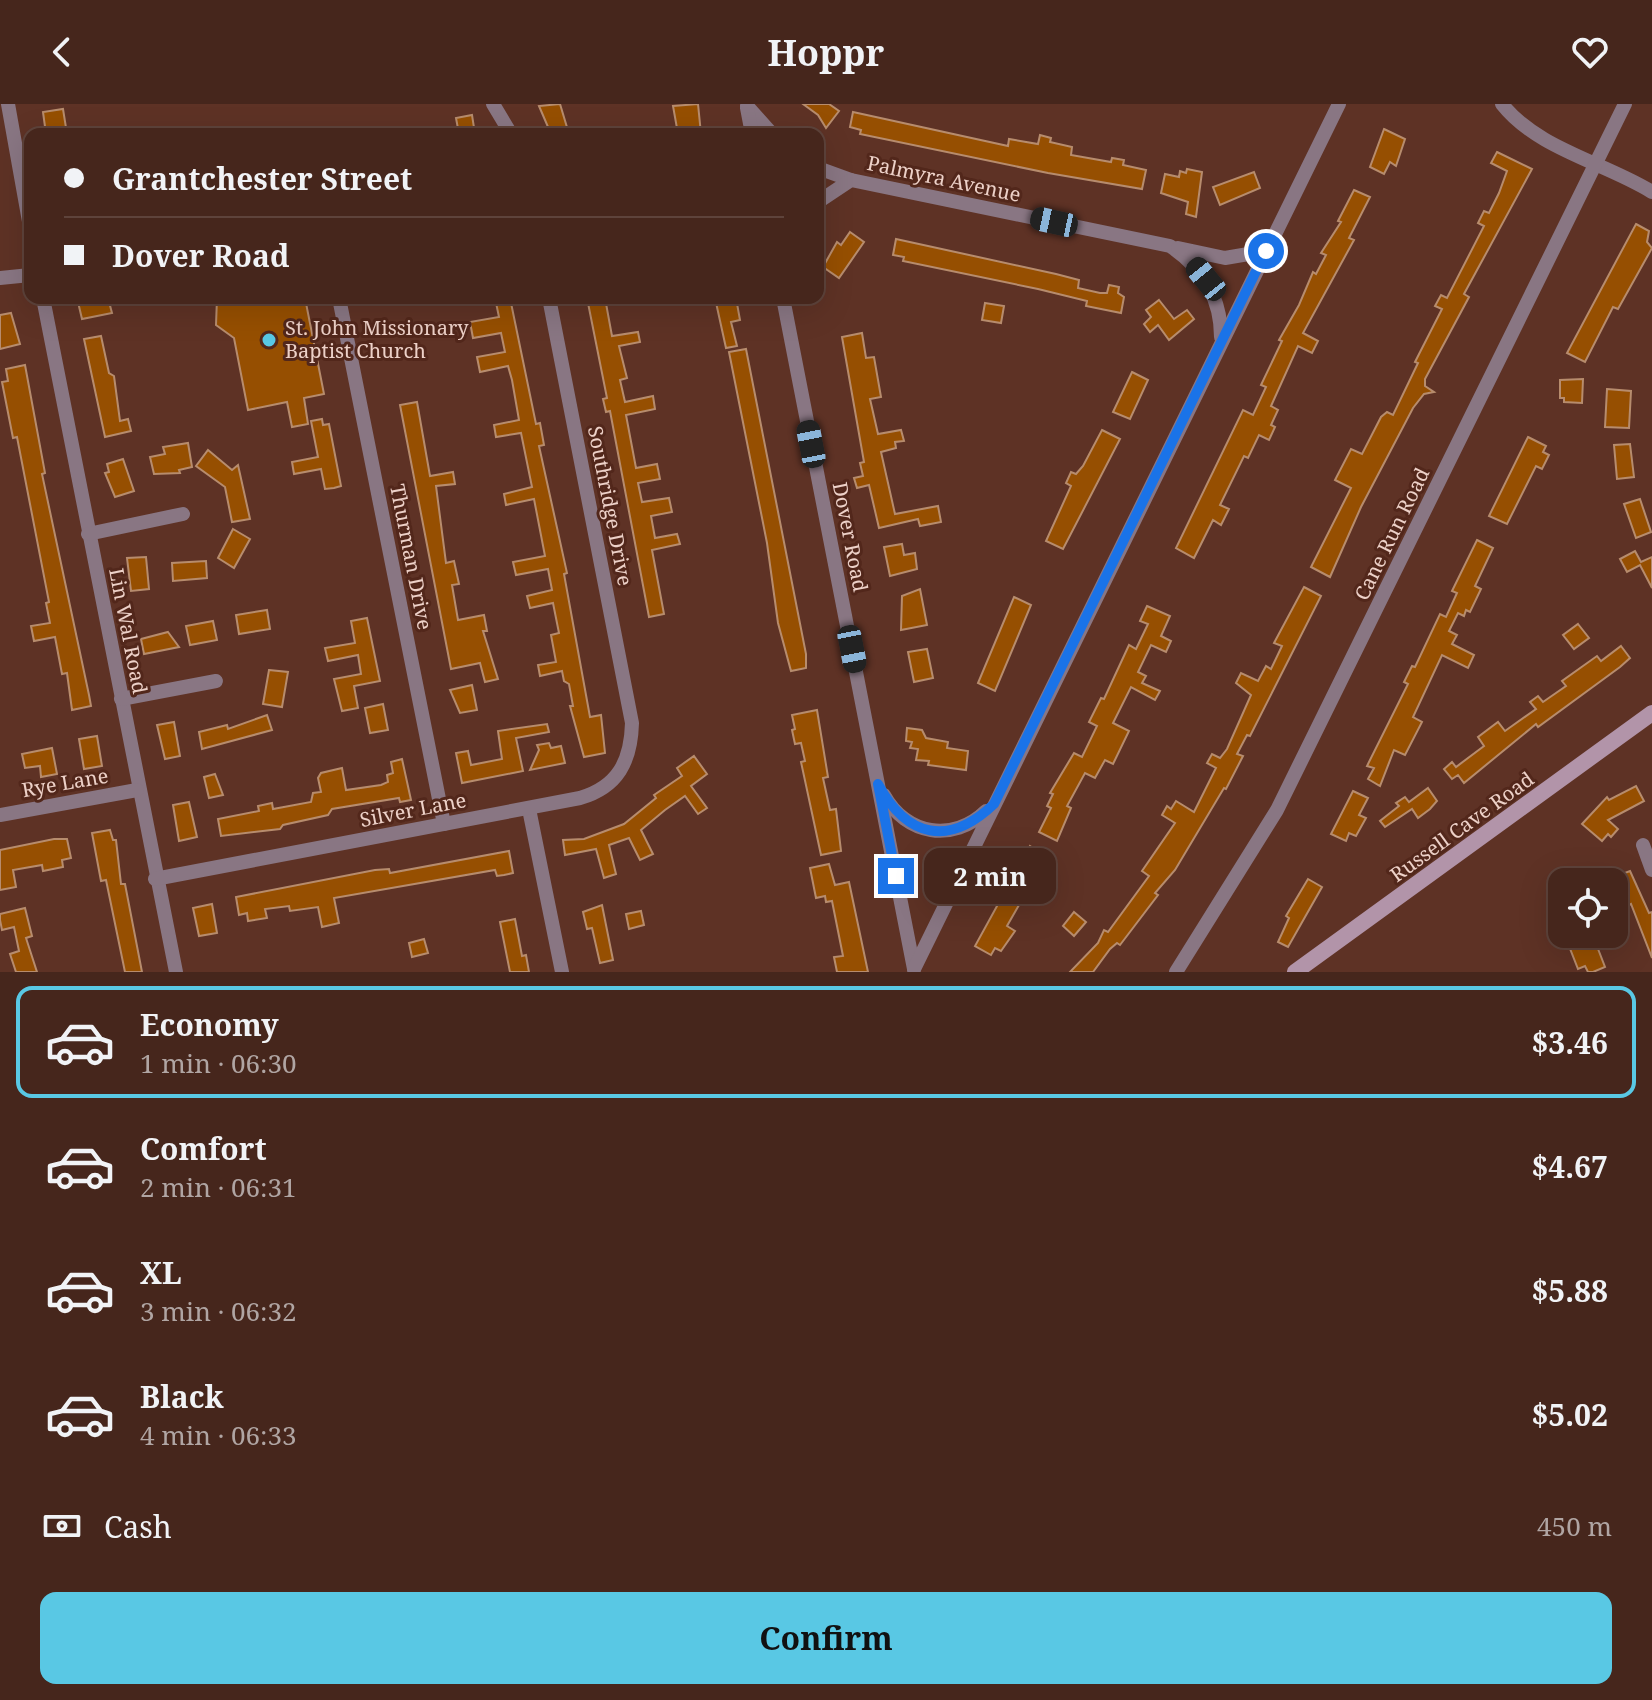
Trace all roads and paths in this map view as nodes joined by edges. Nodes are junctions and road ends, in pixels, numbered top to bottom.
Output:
1 (8, 104) edge
2 (493, 104) edge
3 (1502, 104) edge
4 (1625, 104) edge
5 (746, 105) edge
6 (1338, 105) edge
7 (507, 128) edge
8 (751, 128) edge
9 (767, 128) edge
10 (1598, 164) junction
11 (824, 170) edge
12 (851, 180) junction
13 (1652, 192) edge
14 (24, 193) edge
15 (824, 198) edge
16 (1170, 246) junction
17 (1266, 251) junction
18 (24, 276) edge
19 (0, 278) edge
20 (44, 304) edge
21 (340, 304) edge
22 (550, 304) edge
23 (784, 304) edge
24 (1221, 342) junction
25 (183, 514) dead end
26 (88, 534) junction
27 (216, 681) dead end
28 (121, 699) junction
29 (1652, 713) edge
30 (632, 723) joint
31 (878, 784) junction
32 (137, 790) junction
33 (994, 804) junction
34 (529, 809) junction
35 (0, 815) edge
36 (444, 824) junction
37 (1643, 845) dead end
38 (1652, 870) edge
39 (155, 879) junction
40 (914, 970) edge
41 (176, 972) edge
42 (562, 972) edge
43 (1176, 972) edge
44 (1295, 972) edge

1 - 14 street
2 - 7 street
3 - 10 street
4 - 10 street, Cane Run Road
5 - 8 street
5 - 9 street
6 - 17 street
10 - 13 street
10 - 43 street, Cane Run Road
11 - 12 street, Palmyra Avenue
12 - 15 street, Palmyra Avenue
12 - 16 street, Palmyra Avenue
16 - 17 street, Palmyra Avenue
16 - 24 street
17 - 24 street
18 - 19 street
20 - 26 street, Lin Wal Road
21 - 36 street, Thurman Drive
22 - 30 street, Southridge Drive
23 - 31 street, Dover Road
24 - 33 street
25 - 26 street
26 - 28 street, Lin Wal Road
27 - 28 street
28 - 32 street, Lin Wal Road
29 - 44 main road, Russell Cave Road
30 - 34 street, Silver Lane
31 - 33 street
31 - 40 street, Dover Road
32 - 35 street, Rye Lane
32 - 39 street, Lin Wal Road
33 - 40 street
34 - 36 street, Silver Lane
34 - 42 street
36 - 39 street, Silver Lane
37 - 38 street
39 - 41 street, Lin Wal Road

